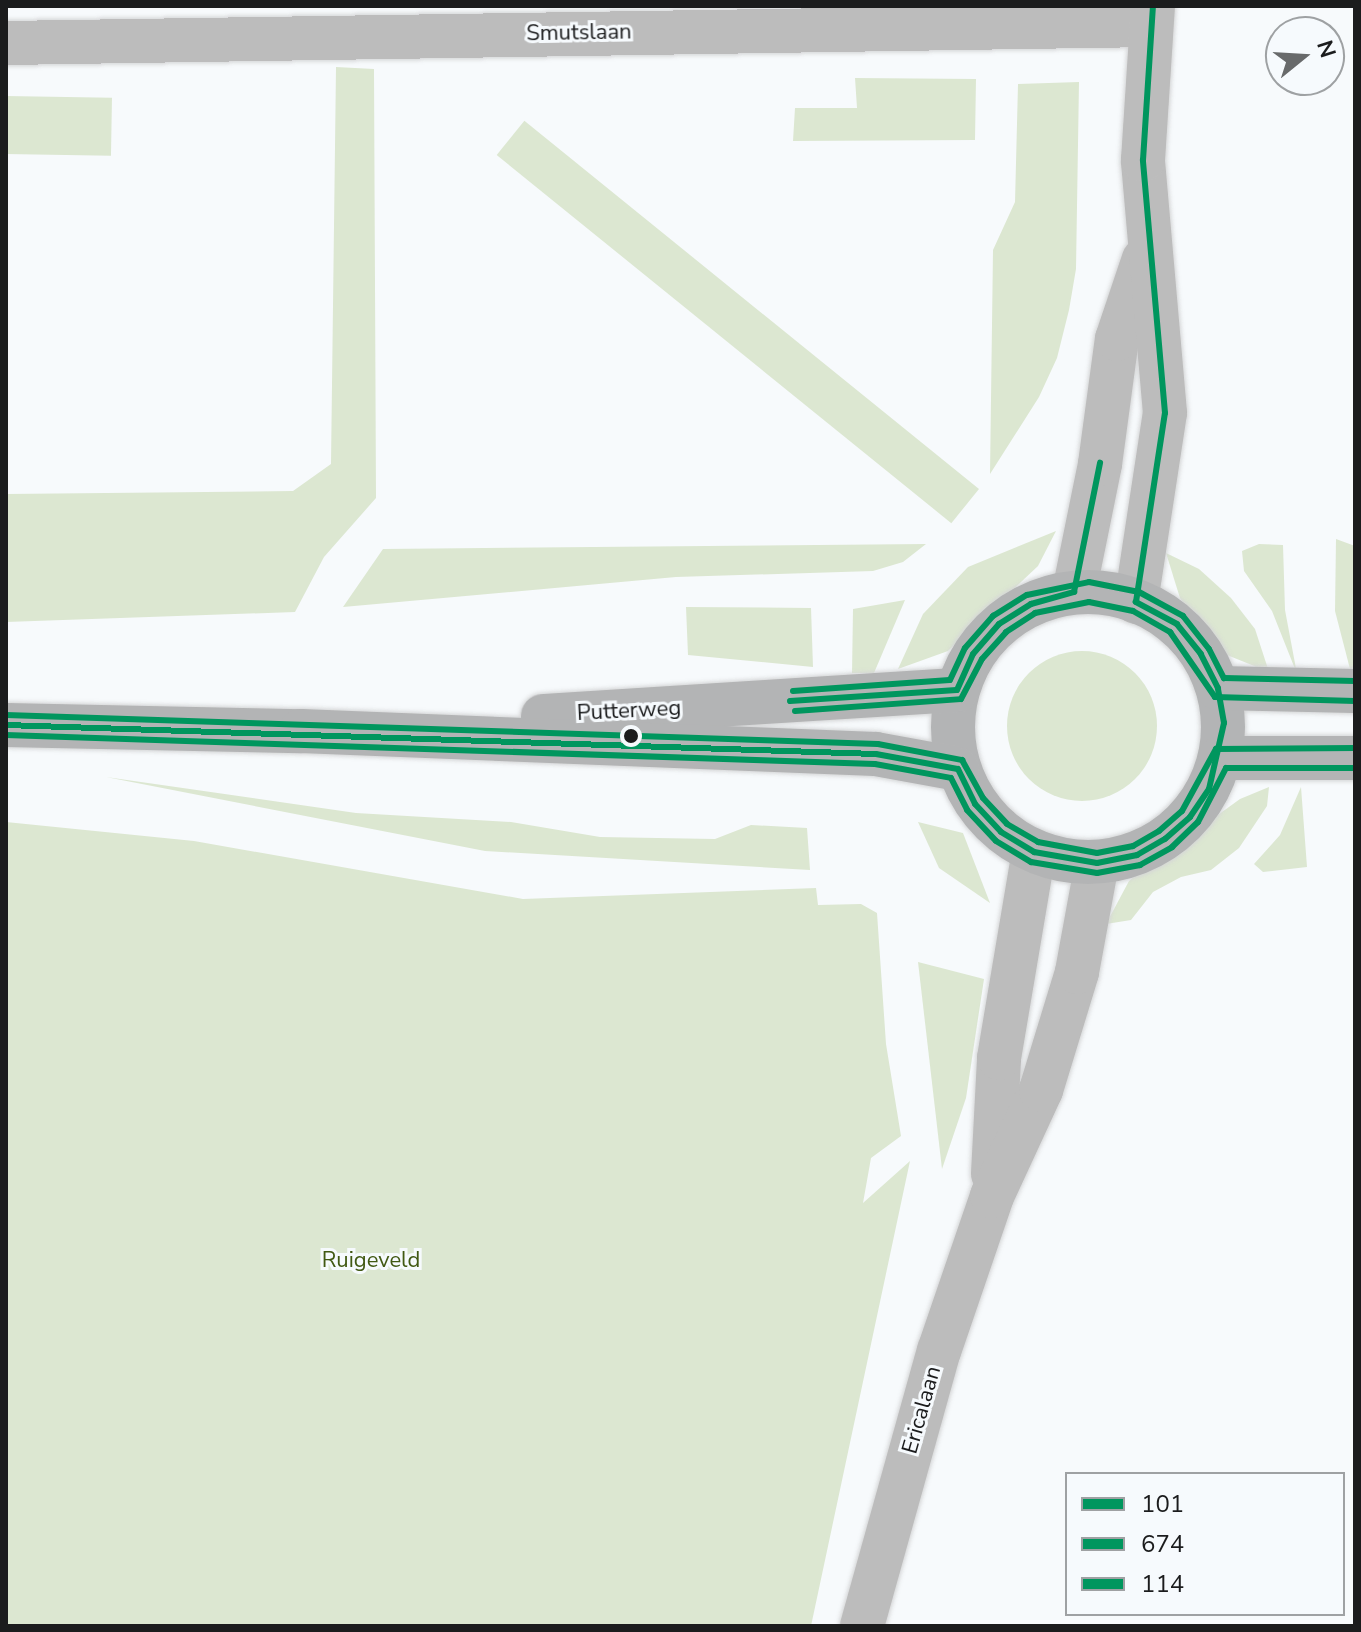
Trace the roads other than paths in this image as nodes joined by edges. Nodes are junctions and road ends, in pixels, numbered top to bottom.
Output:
1 (1152, 15) edge
2 (359, 21) edge
3 (6, 43) edge
4 (1147, 249) junction
5 (1074, 592) junction
6 (1136, 602) junction
7 (1218, 688) junction
8 (957, 690) junction
9 (1355, 691) edge
10 (6, 725) edge
11 (301, 731) junction
12 (1220, 758) junction
13 (1355, 758) edge
14 (958, 769) junction
15 (1034, 852) junction
16 (1097, 863) junction
17 (992, 1196) junction
18 (862, 1626) edge

1 - 2 street, Smutslaan
1 - 4 street
2 - 3 street, Smutslaan
4 - 5 street
4 - 6 street
5 - 6 main road
5 - 8 main road
6 - 7 main road
7 - 9 main road
7 - 12 main road
8 - 11 main road, Putterweg
8 - 14 main road
10 - 11 main road, Putterweg
11 - 14 main road, Putterweg
12 - 13 main road
12 - 16 main road
14 - 15 main road
15 - 16 main road
15 - 17 street, Ericalaan
16 - 17 street, Ericalaan
17 - 18 street, Ericalaan

